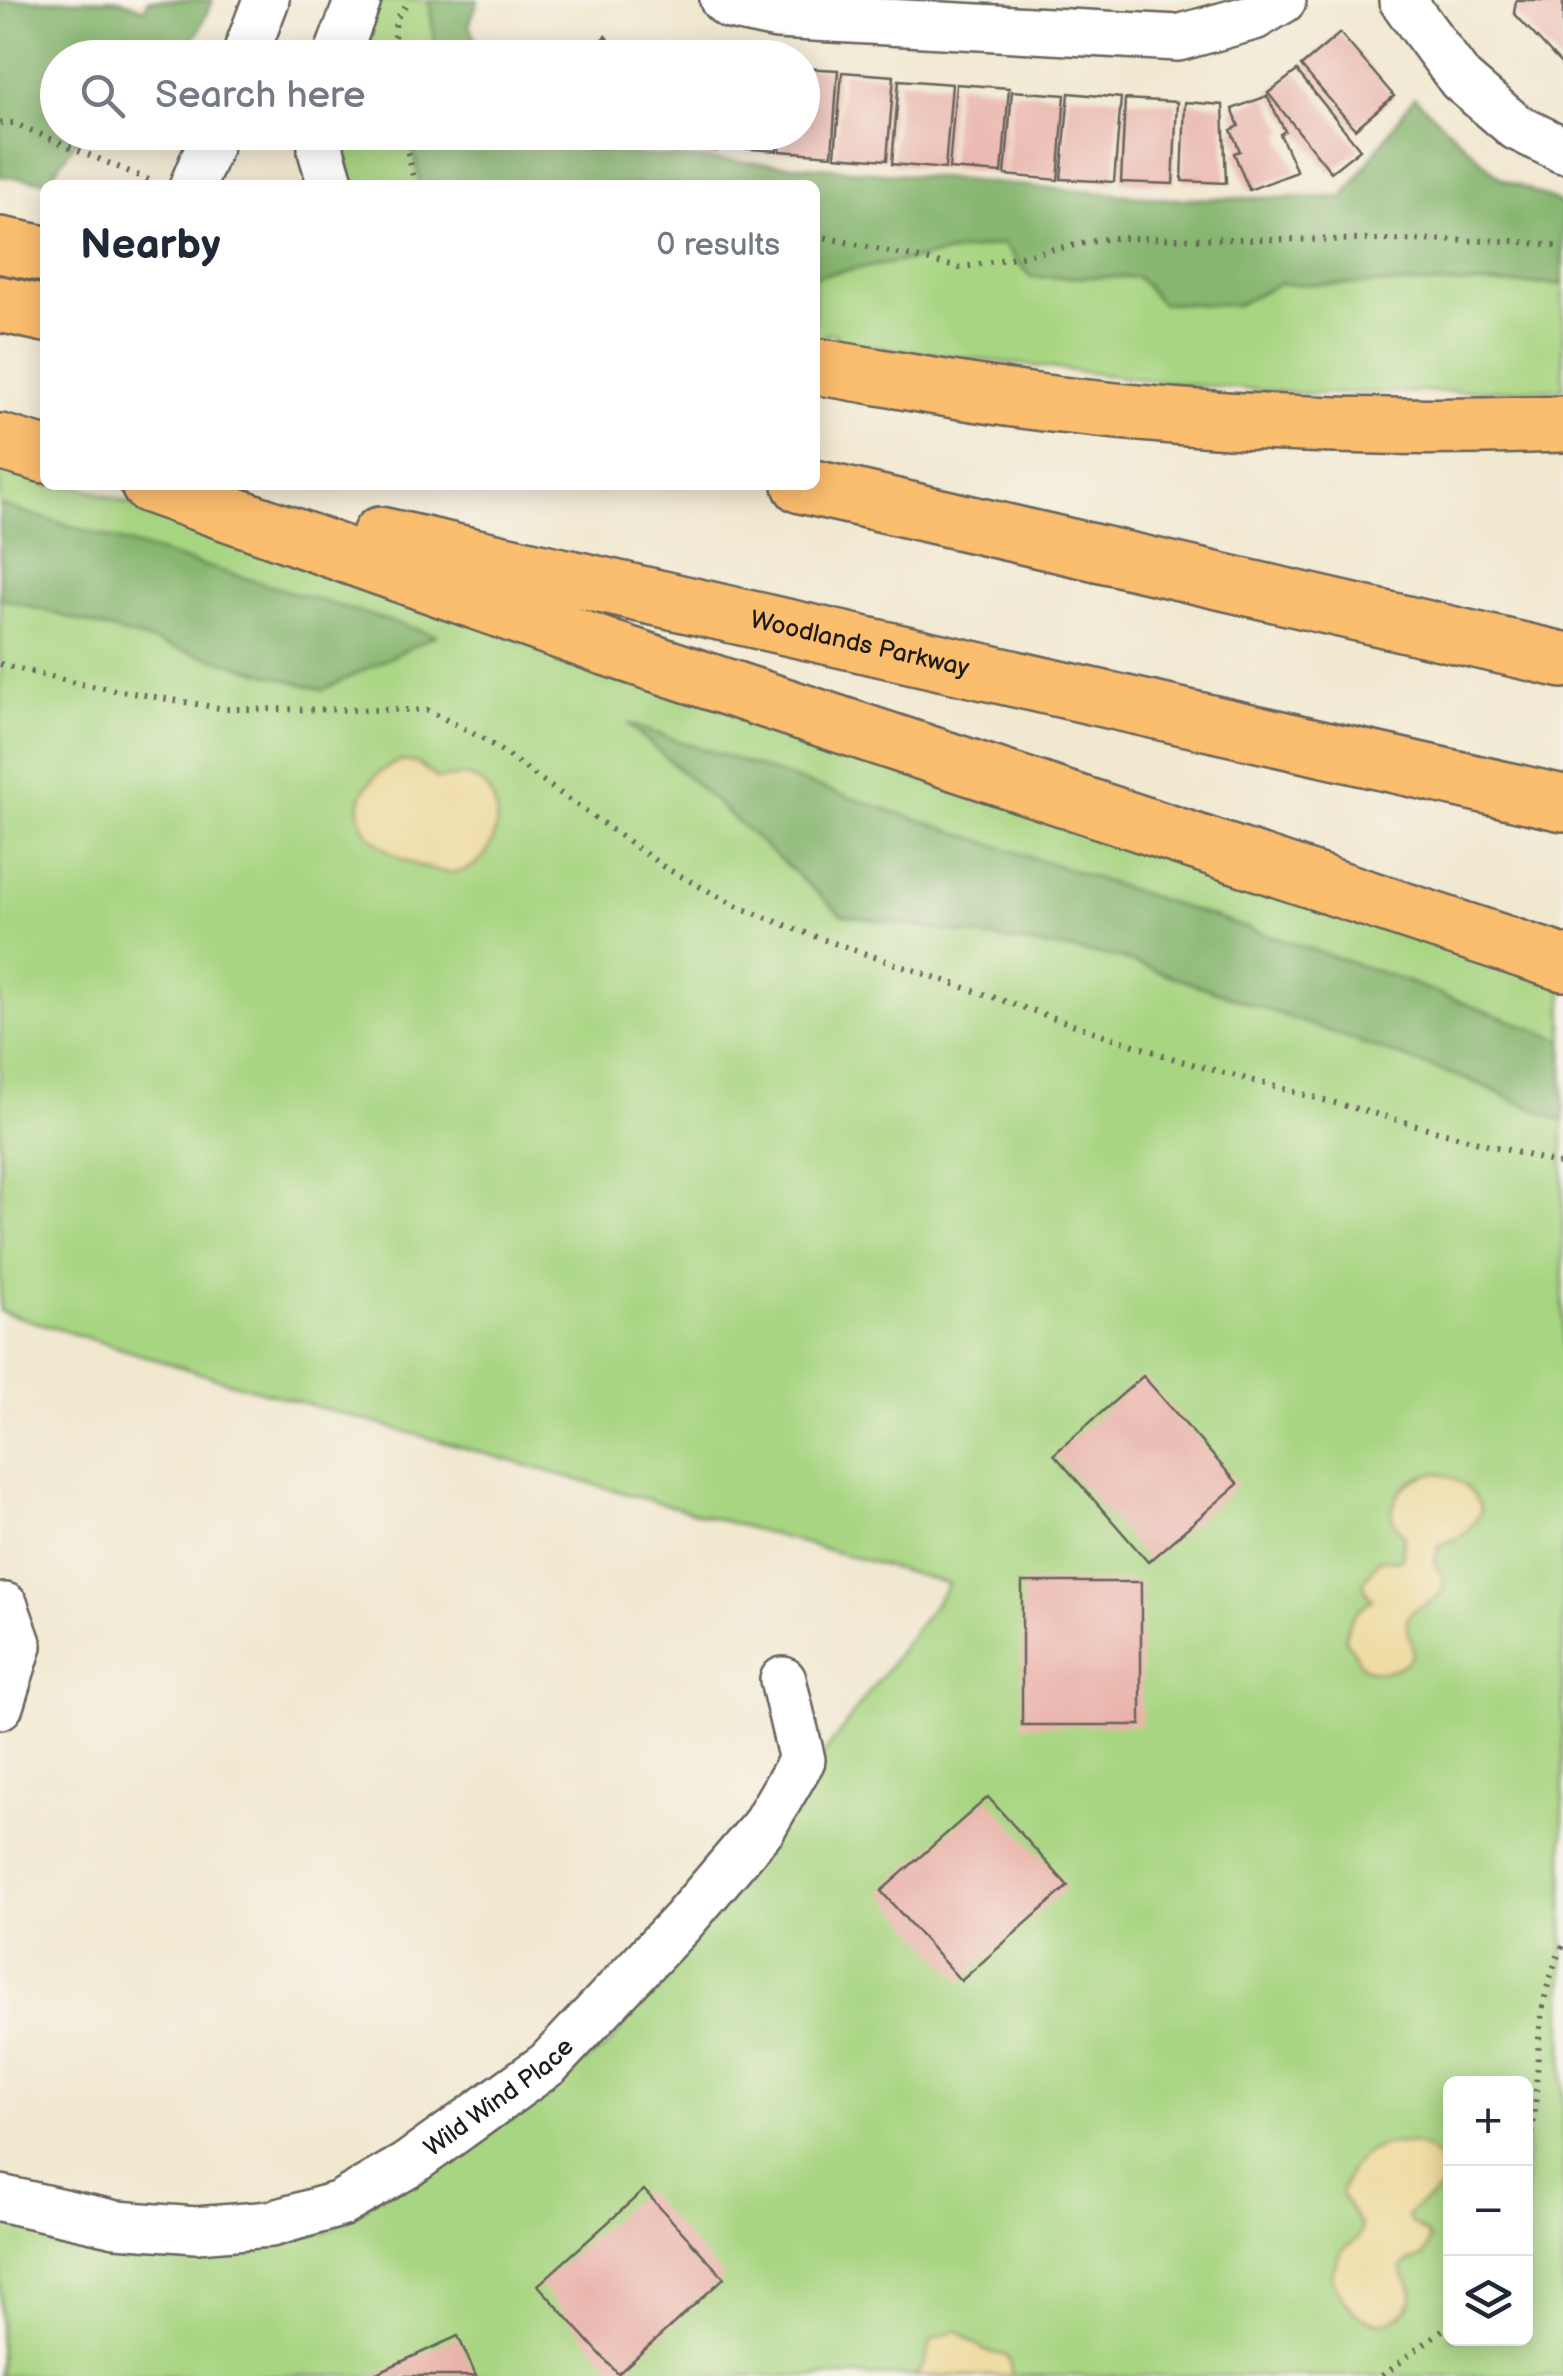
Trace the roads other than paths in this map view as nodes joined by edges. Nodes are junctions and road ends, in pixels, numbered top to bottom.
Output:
1 (266, 0) edge
2 (358, 0) edge
3 (723, 0) edge
4 (1283, 0) edge
5 (1402, 0) edge
6 (1106, 17) edge
7 (251, 40) edge
8 (343, 40) edge
9 (208, 150) edge
10 (321, 150) edge
11 (1563, 150) edge
12 (195, 180) edge
13 (330, 180) edge
14 (0, 245) edge
15 (40, 253) edge
16 (0, 304) edge
17 (40, 313) edge
18 (820, 367) edge
19 (1563, 424) edge
20 (0, 442) edge
21 (40, 454) edge
22 (820, 489) edge
23 (163, 490) edge
24 (180, 490) edge
25 (1563, 660) edge
26 (1563, 802) edge
27 (1563, 963) edge
28 (5, 1606) dead end
29 (783, 1680) dead end
30 (0, 1706) edge
31 (0, 2198) edge

1 - 7 street
2 - 8 street
3 - 6 street
4 - 6 street
5 - 11 street
9 - 12 street
10 - 13 street
14 - 15 main road
16 - 17 main road
18 - 19 main road
20 - 21 main road
22 - 25 main road
23 - 27 main road
24 - 26 main road, Woodlands Parkway
28 - 30 street
29 - 31 street, Wild Wind Place

